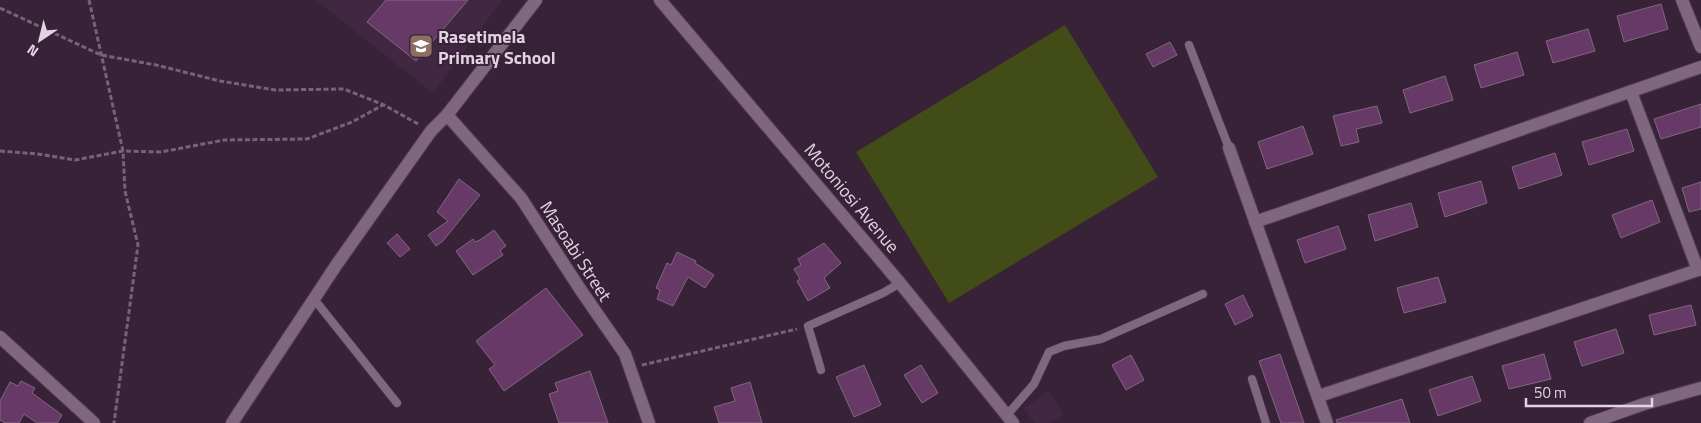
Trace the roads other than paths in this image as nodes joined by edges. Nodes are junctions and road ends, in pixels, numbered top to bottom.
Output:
1 (536, 0) edge
2 (660, 0) edge
3 (1682, 0) edge
4 (1189, 45) dead end
5 (1701, 46) edge
6 (1701, 67) edge
7 (1631, 92) junction
8 (447, 115) junction
9 (1229, 148) joint
10 (1255, 222) junction
11 (1699, 270) edge
12 (900, 282) junction
13 (1203, 294) dead end
14 (314, 299) junction
15 (0, 337) edge
16 (821, 370) dead end
17 (1252, 379) dead end
18 (1701, 388) edge
19 (1319, 396) junction
20 (397, 403) dead end
21 (1010, 419) edge
22 (94, 423) edge
23 (232, 423) edge
24 (649, 423) edge
25 (1266, 423) edge
26 (1327, 423) edge
27 (1590, 423) edge

1 - 8 street
2 - 12 street, Motoniosi Avenue
3 - 5 street
4 - 9 lane
6 - 7 street
7 - 10 street
7 - 11 street
8 - 14 street
8 - 24 street, Masoabi Street
9 - 10 street
10 - 19 street
11 - 19 street
12 - 16 lane
12 - 21 street, Motoniosi Avenue
13 - 21 lane
14 - 20 lane
14 - 23 street
15 - 22 street
17 - 25 lane
18 - 27 street
19 - 26 street

